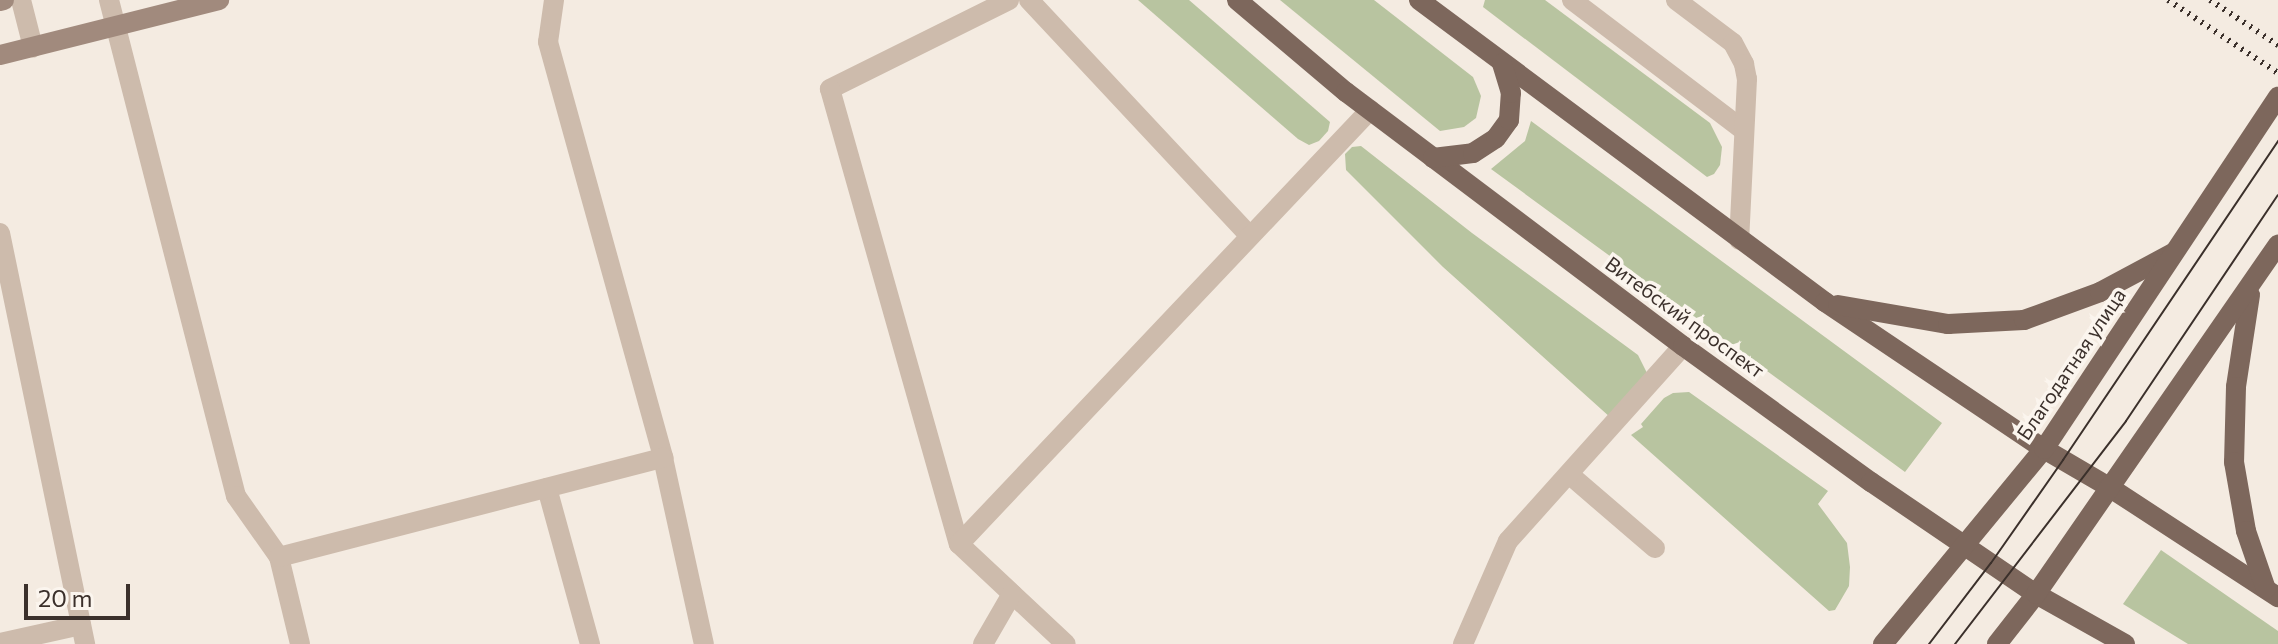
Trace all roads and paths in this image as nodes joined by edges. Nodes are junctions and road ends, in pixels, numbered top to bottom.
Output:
1 (21, 0) edge
2 (109, 0) edge
3 (219, 0) edge
4 (554, 0) edge
5 (1009, 0) edge
6 (1029, 0) edge
7 (1237, 0) edge
8 (1419, 0) edge
9 (1572, 0) edge
10 (1676, 0) edge
11 (115, 26) junction
12 (33, 47) junction
13 (0, 55) edge
14 (1502, 63) junction
15 (2278, 97) edge
16 (1370, 110) junction
17 (1742, 129) junction
18 (1433, 158) junction
19 (0, 233) edge
20 (1249, 235) junction
21 (1739, 240) junction
22 (2278, 245) edge
23 (2176, 251) junction
24 (2251, 287) junction
25 (1825, 302) junction
26 (1683, 346) junction
27 (2044, 449) junction
28 (663, 458) junction
29 (1570, 475) junction
30 (2109, 487) junction
31 (547, 488) junction
32 (959, 544) junction
33 (1966, 545) junction
34 (1655, 548) dead end
35 (279, 557) junction
36 (2272, 593) edge
37 (1012, 594) junction
38 (2036, 594) junction
39 (83, 634) edge
40 (0, 643) edge
41 (300, 644) edge
42 (590, 644) edge
43 (704, 644) edge
44 (983, 644) edge
45 (1066, 644) edge
46 (1463, 644) edge
47 (1883, 644) edge
48 (1997, 644) edge
49 (2125, 644) edge

1 - 12 lane
2 - 11 lane
3 - 11 street
4 - 28 lane
5 - 32 lane
6 - 20 lane
7 - 16 main road, Витебский проспект
8 - 14 main road
9 - 17 lane
10 - 17 lane
11 - 12 street
11 - 35 lane
12 - 13 street
14 - 18 main road
14 - 21 main road
15 - 23 main road, Благодатная улица
16 - 18 main road, Витебский проспект
16 - 20 lane
17 - 21 lane
18 - 26 main road, Витебский проспект
19 - 39 lane
20 - 32 lane
21 - 25 main road
22 - 24 main road
23 - 25 main road
23 - 27 main road, Благодатная улица
24 - 30 main road
24 - 36 main road
25 - 27 main road
26 - 29 lane
26 - 33 main road, Витебский проспект
27 - 30 main road
27 - 33 main road, Благодатная улица
28 - 31 lane
28 - 43 lane
29 - 34 lane
29 - 46 lane
30 - 36 main road
30 - 38 main road
31 - 35 lane
31 - 42 lane
32 - 37 lane
33 - 38 main road, Витебский проспект
33 - 47 main road, Благодатная улица
35 - 41 lane
37 - 44 lane
37 - 45 lane
38 - 48 main road
38 - 49 main road, Витебский проспект
39 - 40 lane

